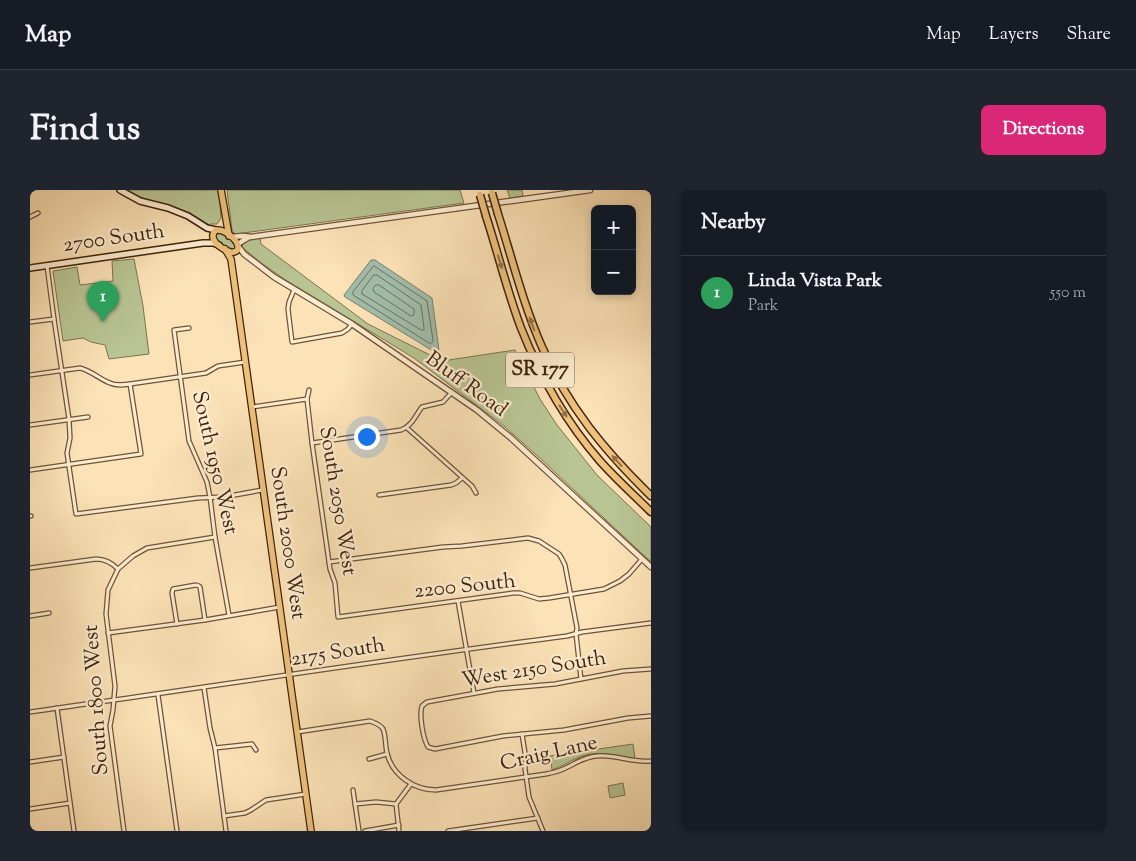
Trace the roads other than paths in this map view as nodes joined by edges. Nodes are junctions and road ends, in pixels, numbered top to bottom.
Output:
1 (120, 190) edge
2 (221, 190) edge
3 (541, 190) edge
4 (590, 190) edge
5 (491, 192) edge
6 (479, 193) edge
7 (542, 197) junction
8 (38, 213) dead end
9 (225, 215) junction
10 (30, 217) edge
11 (204, 227) junction
12 (217, 230) junction
13 (212, 237) junction
14 (230, 237) junction
15 (251, 237) junction
16 (203, 243) junction
17 (223, 247) junction
18 (237, 248) junction
19 (231, 259) junction
20 (47, 265) junction
21 (30, 268) edge
22 (294, 290) junction
23 (54, 319) junction
24 (30, 322) edge
25 (352, 324) junction
26 (189, 328) dead end
27 (245, 362) junction
28 (62, 370) junction
29 (30, 375) edge
30 (180, 377) junction
31 (130, 384) junction
32 (309, 390) dead end
33 (452, 392) junction
34 (308, 399) junction
35 (252, 407) junction
36 (88, 417) dead end
37 (70, 419) junction
38 (30, 425) edge
39 (407, 428) junction
40 (312, 443) junction
41 (68, 465) junction
42 (30, 470) edge
43 (462, 478) junction
44 (264, 490) junction
45 (476, 493) dead end
46 (379, 495) dead end
47 (651, 496) edge
48 (210, 497) junction
49 (651, 512) edge
50 (215, 537) junction
51 (642, 558) junction
52 (329, 562) junction
53 (651, 566) edge
54 (30, 568) edge
55 (118, 569) junction
56 (572, 594) junction
57 (458, 601) junction
58 (280, 607) junction
59 (49, 613) dead end
60 (228, 615) junction
61 (30, 616) edge
62 (338, 617) joint
63 (206, 620) junction
64 (651, 623) edge
65 (176, 624) junction
66 (108, 633) junction
67 (576, 634) junction
68 (466, 649) junction
69 (651, 668) edge
70 (288, 676) junction
71 (581, 679) junction
72 (204, 688) junction
73 (474, 693) junction
74 (158, 694) junction
75 (114, 700) junction
76 (57, 708) junction
77 (30, 712) edge
78 (651, 716) edge
79 (297, 732) junction
80 (522, 734) junction
81 (215, 748) junction
82 (256, 750) dead end
83 (387, 754) junction
84 (64, 757) junction
85 (369, 759) dead end
86 (651, 761) edge
87 (30, 762) edge
88 (527, 777) junction
89 (411, 784) junction
90 (353, 790) dead end
91 (306, 794) junction
92 (70, 803) junction
93 (355, 804) junction
94 (396, 804) junction
95 (30, 809) edge
96 (224, 816) junction
97 (538, 818) junction
98 (399, 825) junction
99 (74, 831) edge
100 (124, 831) edge
101 (177, 831) edge
102 (226, 831) edge
103 (311, 831) edge
104 (359, 831) edge
105 (365, 831) edge
106 (400, 831) edge
107 (448, 831) edge
108 (543, 831) edge

1 - 11 main road
2 - 9 main road
3 - 7 street
4 - 7 street
47 -> 5 highway, SR 177, bridge
6 -> 49 highway, SR 177, bridge
7 - 15 street
8 - 10 street
9 - 12 main road
9 - 14 main road
11 - 12 main road
11 - 13 main road
12 - 13 main road
12 - 14 main road
13 - 16 main road, 2700 South
13 - 17 main road
14 - 15 street
14 - 18 main road
15 - 18 street
16 - 17 main road, 2700 South
16 - 20 main road, 2700 South
17 - 18 main road
17 - 19 main road, South 2000 West
18 - 19 main road
18 - 22 street, Bluff Road
19 - 27 main road, South 2000 West
20 - 21 main road, 2700 South
20 - 23 street
22 - 25 street, Bluff Road
22 - 25 street
23 - 24 street
23 - 28 street
25 - 33 street, Bluff Road
26 - 30 street, South 1950 West
27 - 30 street
27 - 35 main road, South 2000 West
28 - 29 street
28 - 31 street
28 - 37 street
30 - 31 street
30 - 48 street, South 1950 West
31 - 41 street
32 - 34 street, South 2050 West
33 - 39 street
33 - 51 street, Bluff Road
34 - 35 street
34 - 40 street, South 2050 West
35 - 44 main road, South 2000 West
36 - 37 street
37 - 38 street
37 - 41 street
39 - 40 street
39 - 43 street
40 - 52 street, South 2050 West
41 - 42 street
41 - 48 street
43 - 45 street
43 - 46 street
44 - 48 street
44 - 58 main road, South 2000 West
48 - 50 street, South 1950 West
50 - 55 street
50 - 60 street, South 1950 West
51 - 53 street, Bluff Road
51 - 56 street, 2200 South
52 - 56 street
52 - 62 street, South 2050 West
54 - 55 street
55 - 66 street, South 1800 West
56 - 57 street, 2200 South
56 - 67 street
57 - 62 street, 2200 South
57 - 68 street
58 - 60 street
58 - 70 main road, South 2000 West
59 - 61 street
60 - 63 street
63 - 65 street
63 - 65 street
64 - 67 street, 2175 South
65 - 66 street
66 - 75 street, South 1800 West
67 - 68 street, 2175 South
67 - 71 street
68 - 70 street, 2175 South
68 - 73 street
69 - 71 street, West 2150 South
70 - 72 street, 2175 South
70 - 79 main road, South 2000 West
71 - 73 street, West 2150 South
72 - 74 street, 2175 South
72 - 81 street
73 - 80 street, West 2150 South
74 - 75 street, 2175 South
74 - 101 street
75 - 76 street, 2175 South
75 - 100 street, South 1800 West
76 - 77 street, 2175 South
76 - 84 street
78 - 80 street
79 - 83 street
79 - 91 main road, South 2000 West
80 - 88 street
81 - 82 street
81 - 96 street
83 - 85 street
83 - 89 street
84 - 87 street
84 - 92 street
86 - 88 street, Craig Lane
88 - 89 street, Craig Lane
88 - 97 street
89 - 94 street
90 - 93 street
91 - 96 street
91 - 103 main road, South 2000 West
92 - 95 street
92 - 99 street
93 - 94 street
93 - 104 street
94 - 98 street
96 - 102 street
97 - 107 street
97 - 108 street
98 - 105 street
98 - 106 street

